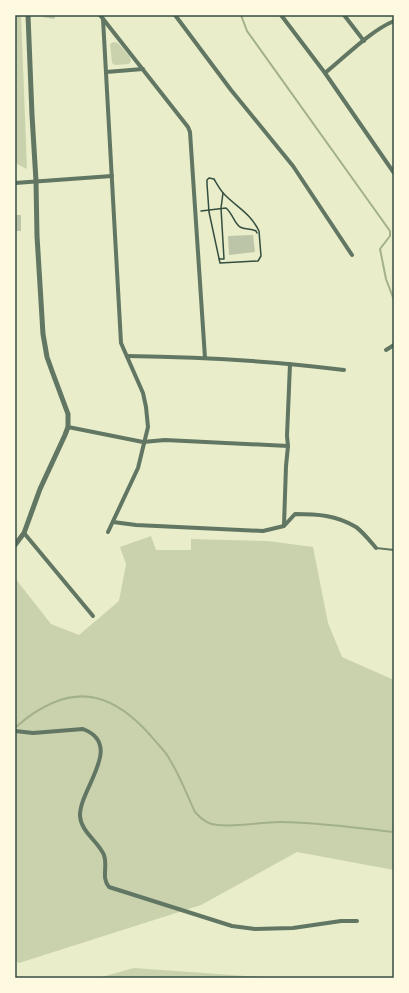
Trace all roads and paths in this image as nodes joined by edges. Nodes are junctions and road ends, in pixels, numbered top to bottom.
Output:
1 (28, 15) edge
2 (100, 15) edge
3 (175, 15) edge
4 (281, 15) edge
5 (344, 15) edge
6 (103, 19) junction
7 (394, 21) edge
8 (364, 41) junction
9 (143, 69) junction
10 (106, 72) junction
11 (325, 73) junction
12 (394, 173) edge
13 (112, 176) junction
14 (15, 178) edge
15 (36, 181) junction
16 (18, 183) edge
17 (223, 193) junction
18 (221, 208) junction
19 (209, 210) junction
20 (195, 212) junction
21 (257, 234) dead end
22 (352, 255) dead end
23 (219, 259) junction
24 (394, 345) edge
25 (386, 350) dead end
26 (127, 356) junction
27 (205, 358) junction
28 (290, 364) junction
29 (344, 370) dead end
30 (68, 427) junction
31 (144, 442) junction
32 (288, 446) junction
33 (113, 522) junction
34 (284, 526) junction
35 (108, 532) dead end
36 (24, 533) junction
37 (15, 545) edge
38 (376, 548) joint
39 (394, 550) edge
40 (93, 616) dead end
41 (15, 731) edge
42 (357, 921) dead end

1 - 15 street
2 - 6 street
3 - 22 street
4 - 11 street
5 - 8 street
6 - 9 street
6 - 10 street
7 - 8 street
8 - 11 street
9 - 10 street
9 - 20 street
10 - 13 street
11 - 12 street
13 - 15 street
13 - 26 street
14 - 16 street
15 - 16 street
15 - 30 street
17 - 18 path
17 - 19 path
17 - 23 path
18 - 19 path
18 - 21 path
18 - 23 path
19 - 20 path
19 - 23 path
20 - 27 street
24 - 25 street
26 - 27 street
26 - 31 street
27 - 28 street
28 - 29 street
28 - 32 street
30 - 31 street
30 - 36 street
31 - 32 street
31 - 33 street
32 - 34 street
33 - 34 street
33 - 35 street
34 - 38 street
36 - 37 street
36 - 40 street
38 - 39 lane
41 - 42 street

